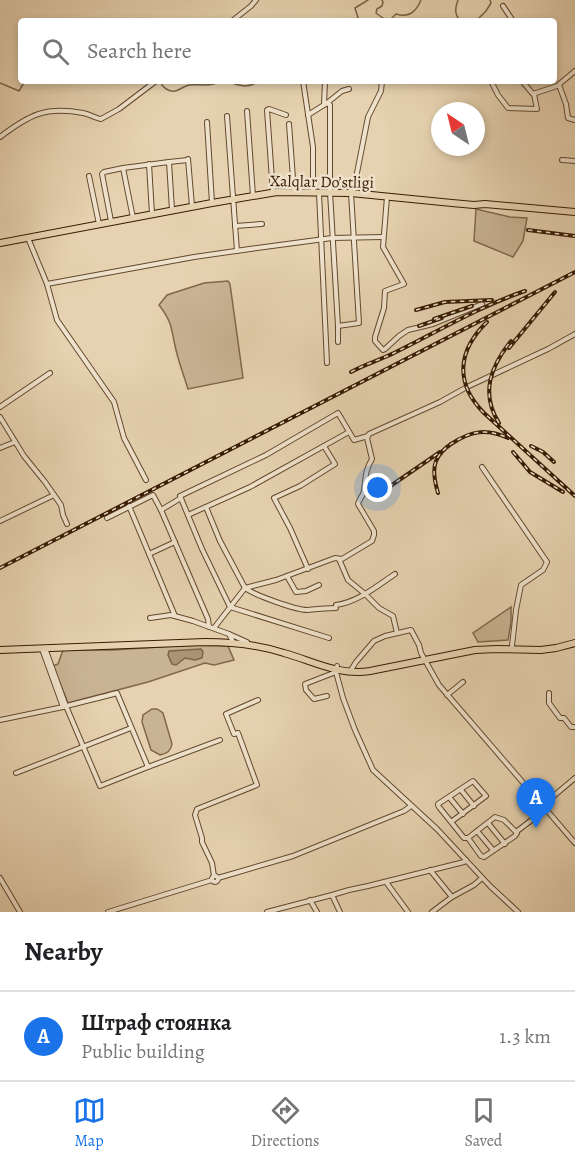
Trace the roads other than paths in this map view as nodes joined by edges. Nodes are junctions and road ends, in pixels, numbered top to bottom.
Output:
1 (256, 0) edge
2 (503, 6) dead end
3 (236, 18) edge
4 (511, 18) edge
5 (575, 71) edge
6 (152, 84) edge
7 (303, 84) edge
8 (326, 84) edge
9 (382, 84) edge
10 (492, 84) edge
11 (525, 84) edge
12 (559, 85) junction
13 (349, 89) dead end
14 (534, 94) junction
15 (326, 104) junction
16 (247, 111) dead end
17 (286, 115) dead end
18 (308, 115) junction
19 (227, 116) dead end
20 (575, 120) edge
21 (207, 122) dead end
22 (289, 124) dead end
23 (0, 137) edge
24 (562, 160) dead end
25 (575, 161) edge
26 (169, 162) junction
27 (150, 164) junction
28 (123, 168) junction
29 (89, 176) dead end
30 (294, 192) junction
31 (316, 192) junction
32 (330, 192) junction
33 (273, 193) junction
34 (352, 193) junction
35 (253, 196) junction
36 (387, 196) junction
37 (233, 199) junction
38 (212, 203) junction
39 (192, 207) junction
40 (172, 210) junction
41 (575, 212) edge
42 (152, 214) junction
43 (133, 218) junction
44 (111, 222) junction
45 (99, 224) junction
46 (262, 224) dead end
47 (235, 226) junction
48 (353, 237) junction
49 (383, 237) junction
50 (28, 238) junction
51 (332, 238) junction
52 (322, 239) junction
53 (0, 242) edge
54 (237, 251) junction
55 (46, 284) junction
56 (482, 304) dead end
57 (339, 326) junction
58 (575, 334) edge
59 (338, 342) dead end
60 (327, 363) dead end
61 (50, 373) dead end
62 (0, 407) edge
63 (0, 417) edge
64 (2, 425) edge
65 (349, 432) junction
66 (368, 436) junction
67 (15, 442) junction
68 (324, 446) junction
69 (0, 448) edge
70 (482, 468) dead end
71 (146, 480) dead end
72 (54, 495) junction
73 (181, 498) junction
74 (129, 506) junction
75 (206, 507) junction
76 (161, 510) junction
77 (188, 515) junction
78 (107, 518) dead end
79 (0, 521) edge
80 (67, 525) dead end
81 (175, 542) junction
82 (149, 554) junction
83 (339, 559) junction
84 (308, 569) junction
85 (395, 574) dead end
86 (287, 576) junction
87 (319, 585) dead end
88 (244, 588) junction
89 (365, 594) junction
90 (230, 607) junction
91 (175, 616) junction
92 (150, 618) dead end
93 (211, 627) junction
94 (398, 633) junction
95 (329, 638) dead end
96 (232, 639) junction
97 (575, 641) edge
98 (512, 646) junction
99 (43, 648) junction
100 (0, 649) edge
101 (424, 659) junction
102 (336, 669) junction
103 (351, 670) junction
104 (462, 682) dead end
105 (549, 693) dead end
106 (447, 695) junction
107 (327, 696) dead end
108 (258, 700) dead end
109 (64, 706) junction
110 (0, 720) edge
111 (575, 727) edge
112 (131, 728) junction
113 (220, 740) dead end
114 (82, 747) junction
115 (148, 767) junction
116 (16, 772) dead end
117 (575, 778) edge
118 (461, 790) junction
119 (448, 797) junction
120 (411, 806) junction
121 (474, 806) junction
122 (544, 807) junction
123 (463, 814) junction
124 (451, 822) junction
125 (488, 823) junction
126 (477, 831) junction
127 (516, 832) junction
128 (468, 838) junction
129 (575, 843) edge
130 (505, 844) junction
131 (493, 850) junction
132 (466, 860) junction
133 (430, 870) junction
134 (0, 878) edge
135 (215, 878) junction
136 (482, 878) junction
137 (386, 882) junction
138 (332, 895) junction
139 (452, 897) junction
140 (310, 900) junction
141 (515, 911) edge
142 (20, 912) edge
143 (108, 912) edge
144 (267, 912) edge
145 (317, 912) edge
146 (340, 912) edge
147 (408, 912) edge
148 (432, 912) edge

1 - 3 street
2 - 4 street
5 - 12 street
6 - 23 street
7 - 18 street
8 - 15 street
9 - 34 street
10 - 14 street
11 - 14 street
12 - 14 street
12 - 20 street
13 - 15 street
15 - 18 street
15 - 32 street
16 - 35 street
17 - 33 street
18 - 31 street
19 - 37 street
21 - 38 street
22 - 30 street
24 - 25 street
26 - 27 street
26 - 39 street
26 - 40 street
27 - 28 street
27 - 42 street
28 - 43 street
28 - 44 street
29 - 45 street
30 - 31 main road, Xalqlar Do’stligi
30 - 33 main road, Xalqlar Do’stligi
31 - 32 main road, Xalqlar Do’stligi
31 - 52 street
32 - 34 main road, Xalqlar Do’stligi
32 - 51 street
33 - 35 main road, Xalqlar Do’stligi
34 - 36 main road, Xalqlar Do’stligi
34 - 48 street
35 - 37 main road, Xalqlar Do’stligi
36 - 41 main road, Xalqlar Do’stligi
36 - 49 street
37 - 38 main road, Xalqlar Do’stligi
37 - 47 street
38 - 39 main road, Xalqlar Do’stligi
39 - 40 main road, Xalqlar Do’stligi
40 - 42 main road, Xalqlar Do’stligi
42 - 43 main road, Xalqlar Do’stligi
43 - 44 main road, Xalqlar Do’stligi
44 - 45 main road, Xalqlar Do’stligi
45 - 50 main road, Xalqlar Do’stligi
46 - 47 street
47 - 54 street
48 - 49 street
48 - 51 street
48 - 57 street
49 - 56 street
50 - 53 main road, Xalqlar Do’stligi
50 - 55 street
51 - 52 street
51 - 57 street
52 - 54 street
52 - 60 street
54 - 55 street
55 - 71 street
57 - 59 street
58 - 66 street
61 - 62 street
63 - 64 street
64 - 67 street
65 - 66 street
65 - 68 street
65 - 73 street
66 - 83 street
67 - 69 street
67 - 72 street
68 - 75 street
68 - 84 street
70 - 98 street
72 - 79 street
72 - 80 street
73 - 76 street
73 - 77 street
74 - 76 street
74 - 78 street
74 - 82 street
75 - 77 street
75 - 88 street
76 - 81 street
77 - 90 street
81 - 82 street
81 - 93 street
82 - 91 street
83 - 84 street
83 - 89 street
84 - 86 street
85 - 89 street
86 - 87 street
86 - 88 street
88 - 89 street
88 - 90 street
89 - 94 street
90 - 93 street
90 - 95 street
91 - 92 street
91 - 93 street
93 - 96 street
94 - 101 street
94 - 103 street
96 - 99 main road
96 - 100 main road
96 - 102 main road
96 - 102 main road
97 - 98 main road
97 - 101 main road
98 - 101 main road
99 - 100 main road
99 - 109 street
101 - 102 main road
101 - 103 main road
101 - 106 street
102 - 103 main road
102 - 107 street
102 - 120 street
104 - 106 street
105 - 111 street
106 - 122 street
108 - 135 street
109 - 110 street
109 - 112 street
109 - 114 street
112 - 114 street
112 - 115 street
113 - 115 street
114 - 115 street
114 - 116 street
117 - 122 street
118 - 119 street
118 - 121 street
118 - 121 street
119 - 123 street
119 - 124 street
120 - 132 street
120 - 135 street
121 - 123 street
122 - 127 street
122 - 129 street
123 - 124 street
124 - 128 street
125 - 126 street
125 - 127 street
125 - 130 street
126 - 128 street
126 - 131 street
127 - 130 street
128 - 131 street
130 - 131 street
132 - 133 street
132 - 136 street
133 - 137 street
133 - 139 street
134 - 142 street
135 - 143 street
136 - 139 street
136 - 141 street
137 - 138 street
137 - 147 street
138 - 140 street
138 - 146 street
139 - 148 street
140 - 144 street
140 - 145 street

